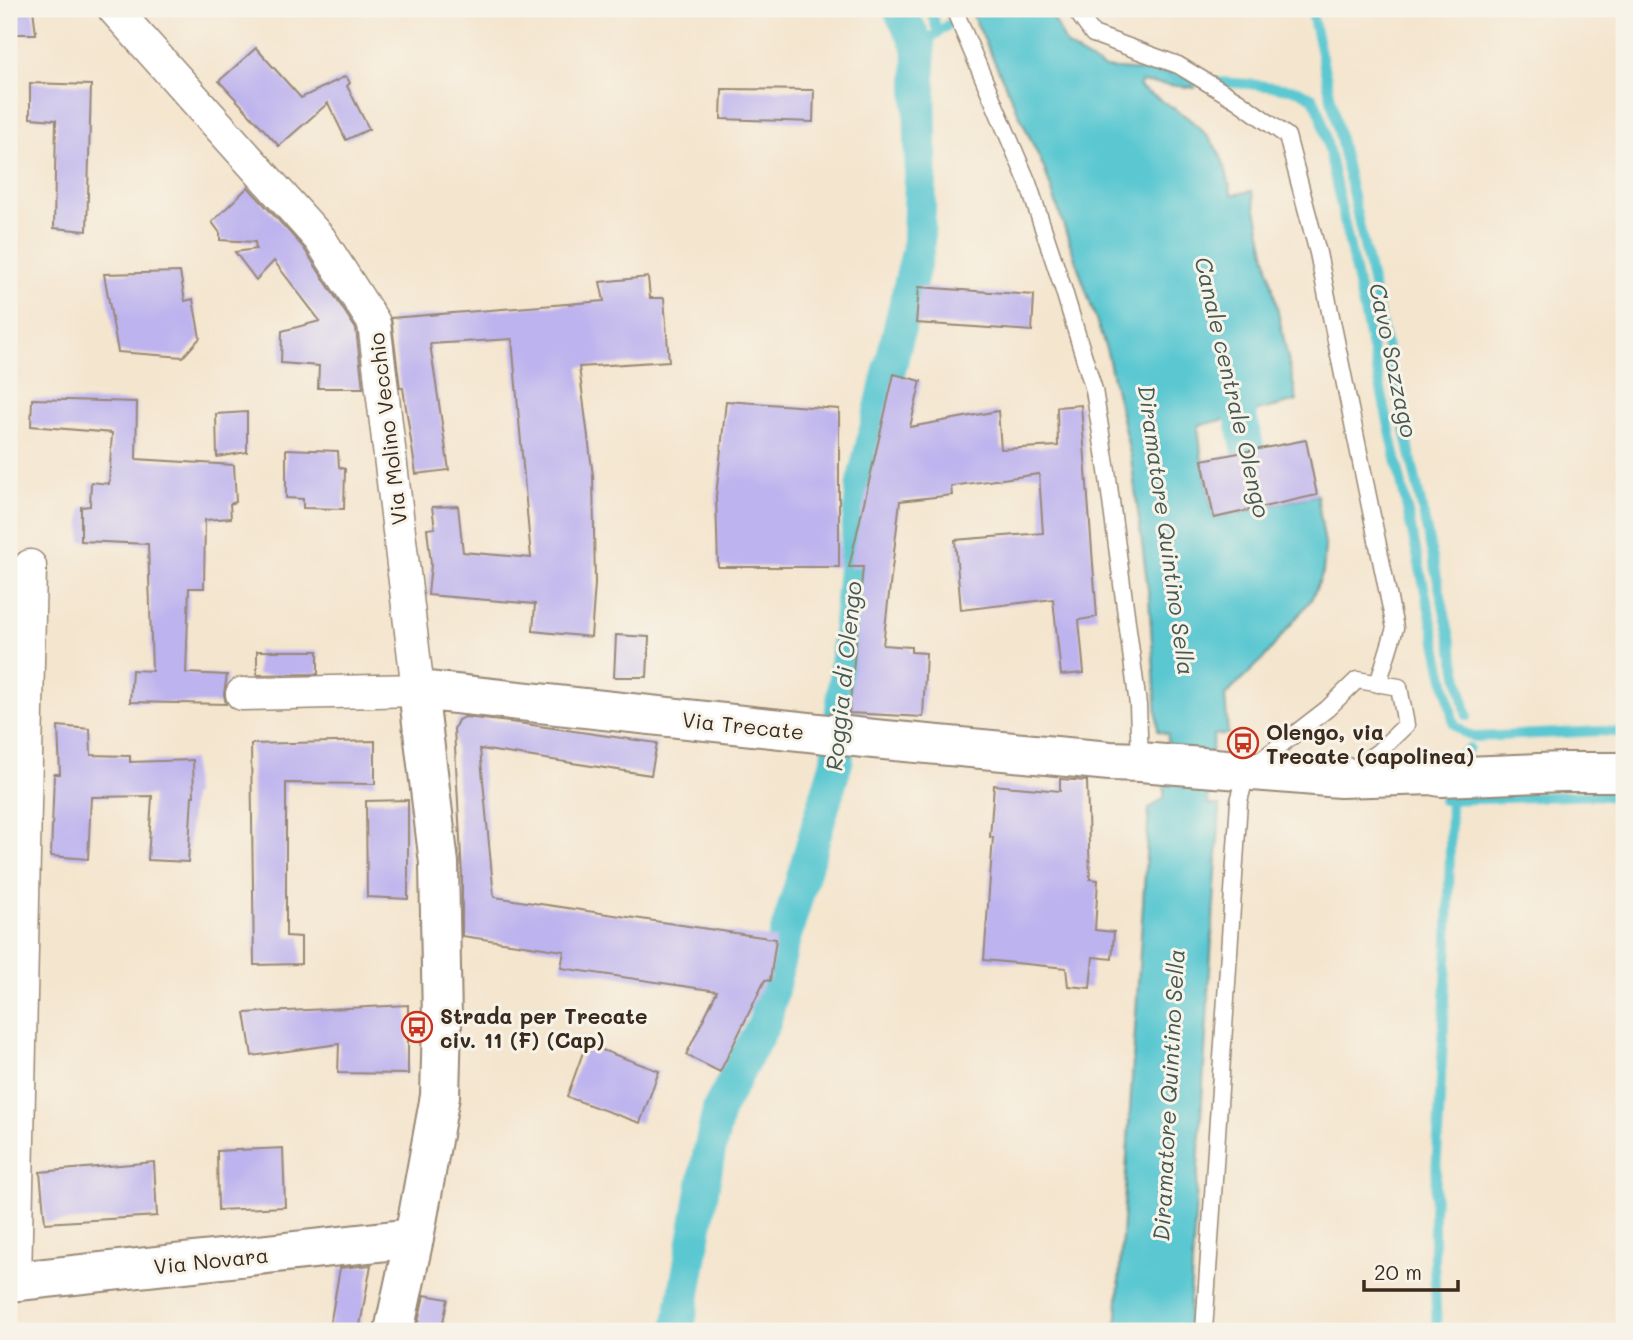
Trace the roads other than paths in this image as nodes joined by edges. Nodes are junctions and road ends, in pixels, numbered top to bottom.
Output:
1 (114, 9) edge
2 (954, 9) edge
3 (1075, 9) edge
4 (30, 566) dead end
5 (1378, 684) junction
6 (418, 690) junction
7 (242, 694) dead end
8 (1139, 762) junction
9 (1229, 769) junction
10 (1624, 772) edge
11 (1340, 778) junction
12 (414, 1238) junction
13 (12, 1282) edge
14 (394, 1331) edge
15 (1204, 1331) edge

1 - 6 street, Via Molino Vecchio
2 - 8 lane
3 - 5 lane
4 - 13 street
5 - 9 lane
5 - 11 lane
6 - 7 street, Via Trecate
6 - 8 main road, Via Trecate
6 - 12 main road
8 - 9 main road, Via Trecate
9 - 11 main road, Via Trecate
9 - 15 lane
10 - 11 main road
12 - 13 main road, Via Novara
12 - 14 main road

